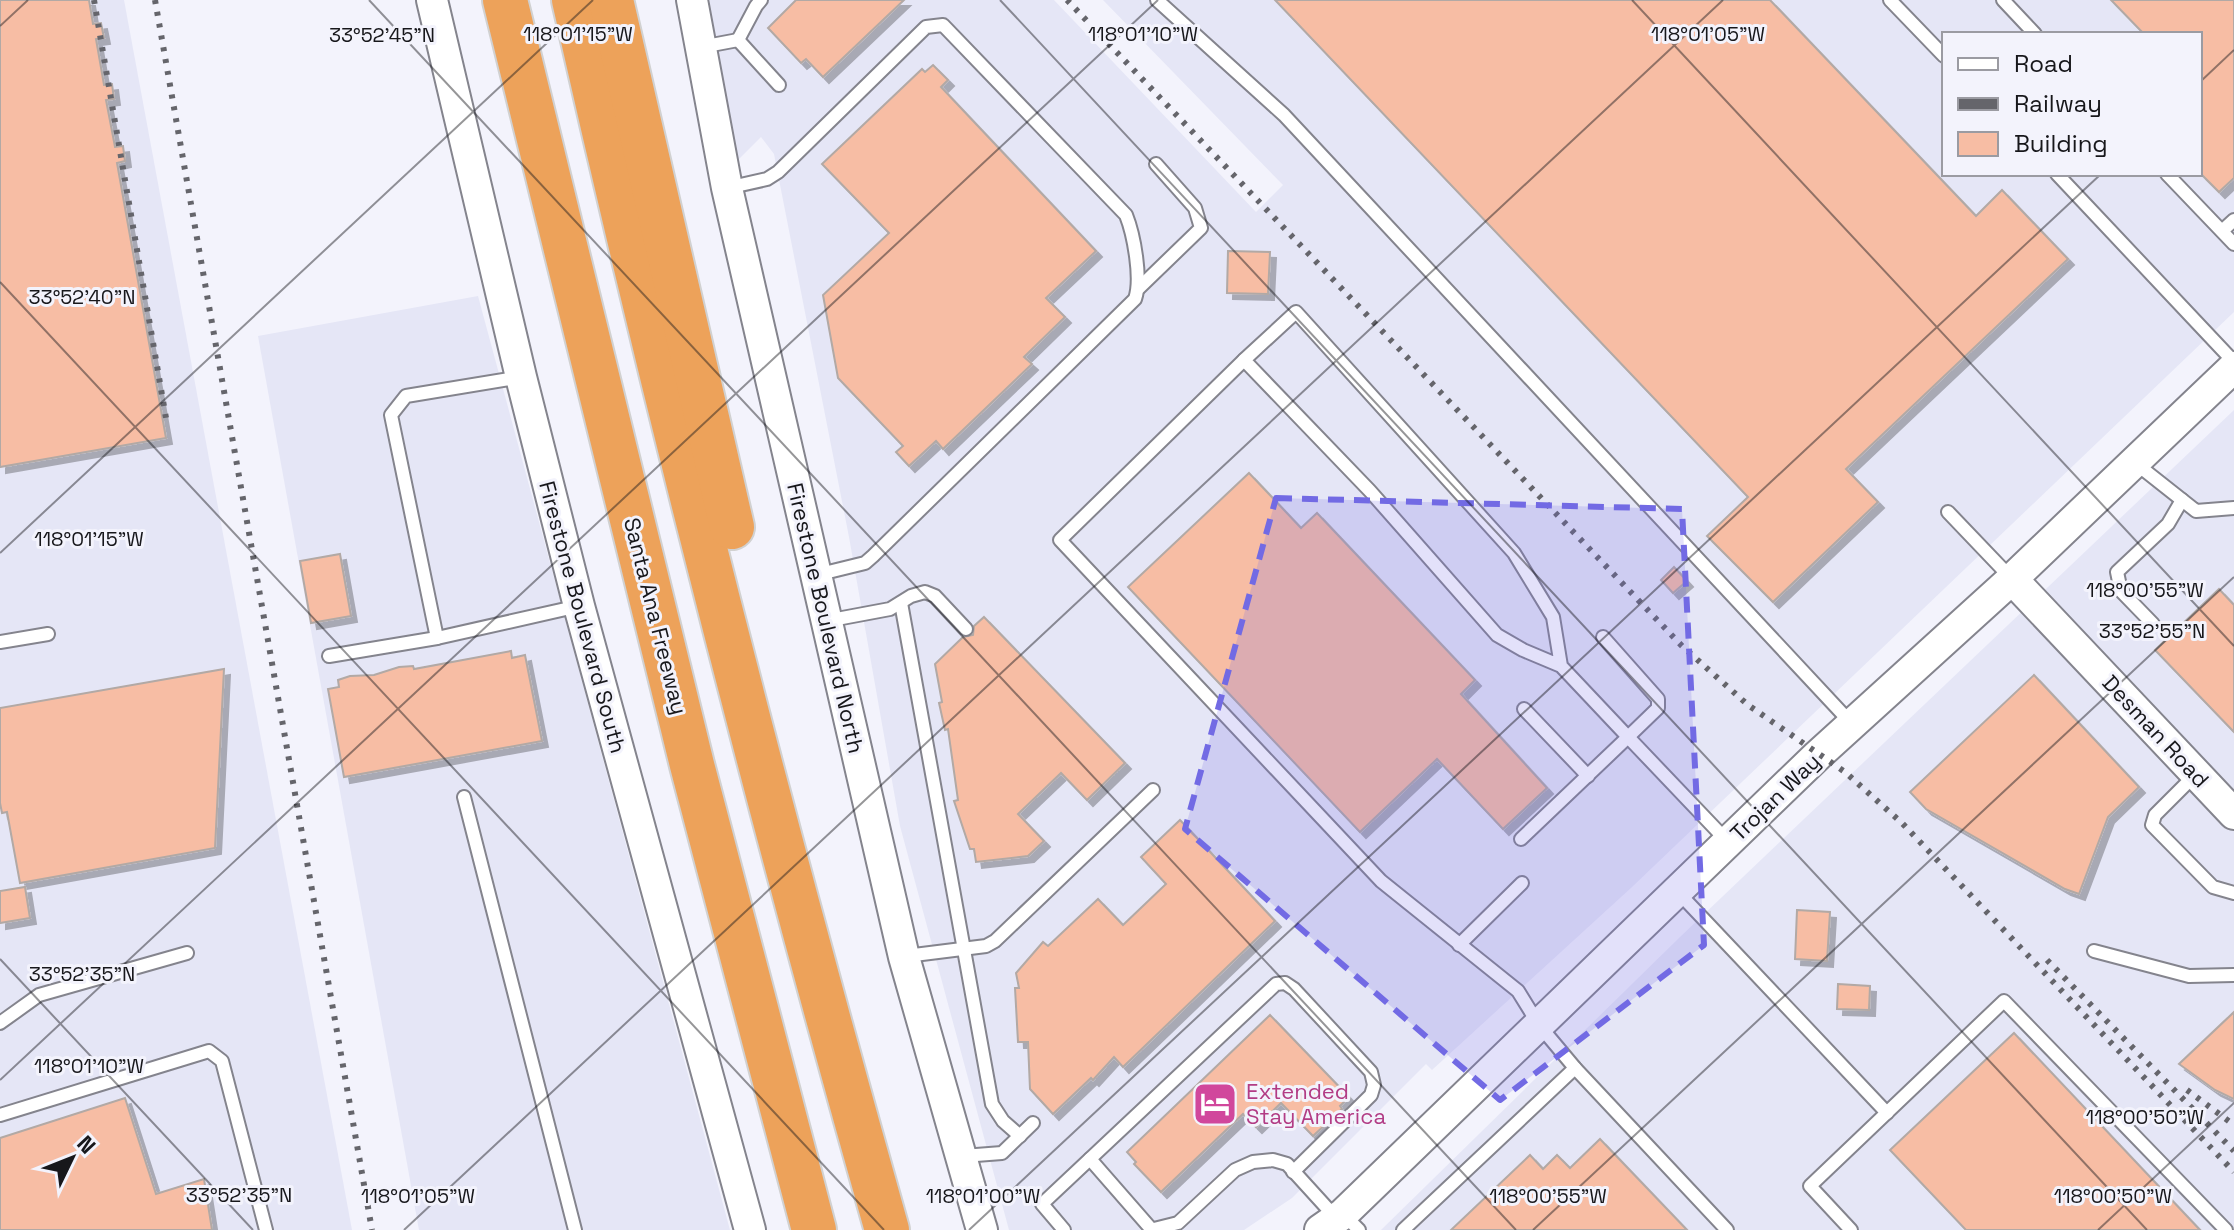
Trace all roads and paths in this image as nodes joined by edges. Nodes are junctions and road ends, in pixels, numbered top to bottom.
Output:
1 (432, 0) edge
2 (505, 0) edge
3 (574, 0) edge
4 (611, 0) edge
5 (692, 0) edge
6 (761, 0) edge
7 (1157, 0) edge
8 (1890, 0) edge
9 (2003, 0) edge
10 (2033, 32) edge
11 (738, 40) junction
12 (701, 47) junction
13 (1942, 54) edge
14 (779, 85) dead end
15 (1156, 164) dead end
16 (2059, 176) edge
17 (2169, 176) edge
18 (727, 188) junction
19 (2234, 220) edge
20 (2222, 231) junction
21 (2234, 244) edge
22 (1139, 288) junction
23 (1244, 360) junction
24 (2234, 364) edge
25 (521, 377) junction
26 (2134, 462) junction
27 (2182, 500) junction
28 (2234, 508) edge
29 (1948, 512) dead end
30 (816, 575) junction
31 (2012, 579) junction
32 (901, 603) junction
33 (579, 606) junction
34 (826, 621) junction
35 (2153, 624) dead end
36 (966, 629) dead end
37 (48, 634) dead end
38 (1603, 637) dead end
39 (437, 638) junction
40 (0, 642) edge
41 (329, 656) dead end
42 (1561, 666) junction
43 (1524, 709) dead end
44 (1852, 724) junction
45 (1628, 737) junction
46 (2196, 774) junction
47 (1588, 776) junction
48 (1153, 790) dead end
49 (464, 797) dead end
50 (2234, 814) edge
51 (1521, 839) dead end
52 (1728, 842) junction
53 (1522, 883) dead end
54 (1677, 891) junction
55 (2234, 893) edge
56 (1459, 945) junction
57 (964, 948) junction
58 (2094, 951) dead end
59 (187, 953) dead end
60 (904, 957) junction
61 (2234, 975) edge
62 (0, 1023) edge
63 (1539, 1025) junction
64 (1575, 1068) junction
65 (1887, 1113) junction
66 (0, 1115) edge
67 (1033, 1123) dead end
68 (1020, 1136) junction
69 (960, 1156) junction
70 (1090, 1159) junction
71 (1293, 1172) junction
72 (1340, 1223) edge
73 (266, 1230) edge
74 (575, 1230) edge
75 (750, 1230) edge
76 (814, 1230) edge
77 (887, 1230) edge
78 (914, 1230) edge
79 (982, 1230) edge
80 (1064, 1230) edge
81 (1151, 1230) edge
82 (1403, 1230) edge
83 (1727, 1230) edge
84 (1851, 1230) edge
85 (2226, 1230) edge

1 - 25 street, Firestone Boulevard South
2 - 76 highway, Santa Ana Freeway
3 - 77 highway
4 - 78 highway
5 - 12 street, Firestone Boulevard North
6 - 11 lane
7 - 44 lane
8 - 13 lane
9 - 10 lane
11 - 12 lane
11 - 14 lane
12 - 18 street, Firestone Boulevard North
15 - 22 lane
16 - 24 lane
17 - 20 lane
18 - 22 lane
18 - 30 street, Firestone Boulevard North
19 - 20 lane
20 - 21 lane
22 - 30 lane
23 - 42 lane
23 - 42 lane
23 - 56 lane
24 - 26 street, Trojan Way
25 - 33 street, Firestone Boulevard South
25 - 39 lane
26 - 27 lane
26 - 31 street, Trojan Way
27 - 28 lane
27 - 35 lane
29 - 31 lane
30 - 34 street, Firestone Boulevard North
31 - 44 street, Trojan Way
31 - 46 street, Desman Road
32 - 34 lane
32 - 36 lane
32 - 57 lane
33 - 39 lane
33 - 75 street, Firestone Boulevard South
34 - 60 street, Firestone Boulevard North
37 - 40 lane
38 - 45 lane
39 - 41 lane
42 - 45 lane
43 - 47 lane
44 - 52 street, Trojan Way
45 - 47 lane
45 - 52 lane
46 - 50 street, Desman Road
46 - 55 lane
47 - 51 lane
48 - 57 lane
49 - 74 lane
52 - 54 street, Trojan Way
53 - 56 lane
54 - 63 street, Trojan Way
54 - 65 lane
56 - 63 lane
57 - 60 lane
57 - 68 lane
58 - 61 lane
59 - 62 lane
60 - 69 street, Firestone Boulevard North
63 - 64 lane
63 - 72 street, Trojan Way
64 - 82 lane
64 - 83 lane
65 - 84 lane
65 - 85 lane
66 - 73 lane
67 - 68 lane
68 - 69 lane
69 - 79 street, Firestone Boulevard North
70 - 71 lane
70 - 80 lane
70 - 81 lane
71 - 72 lane
71 - 81 lane

